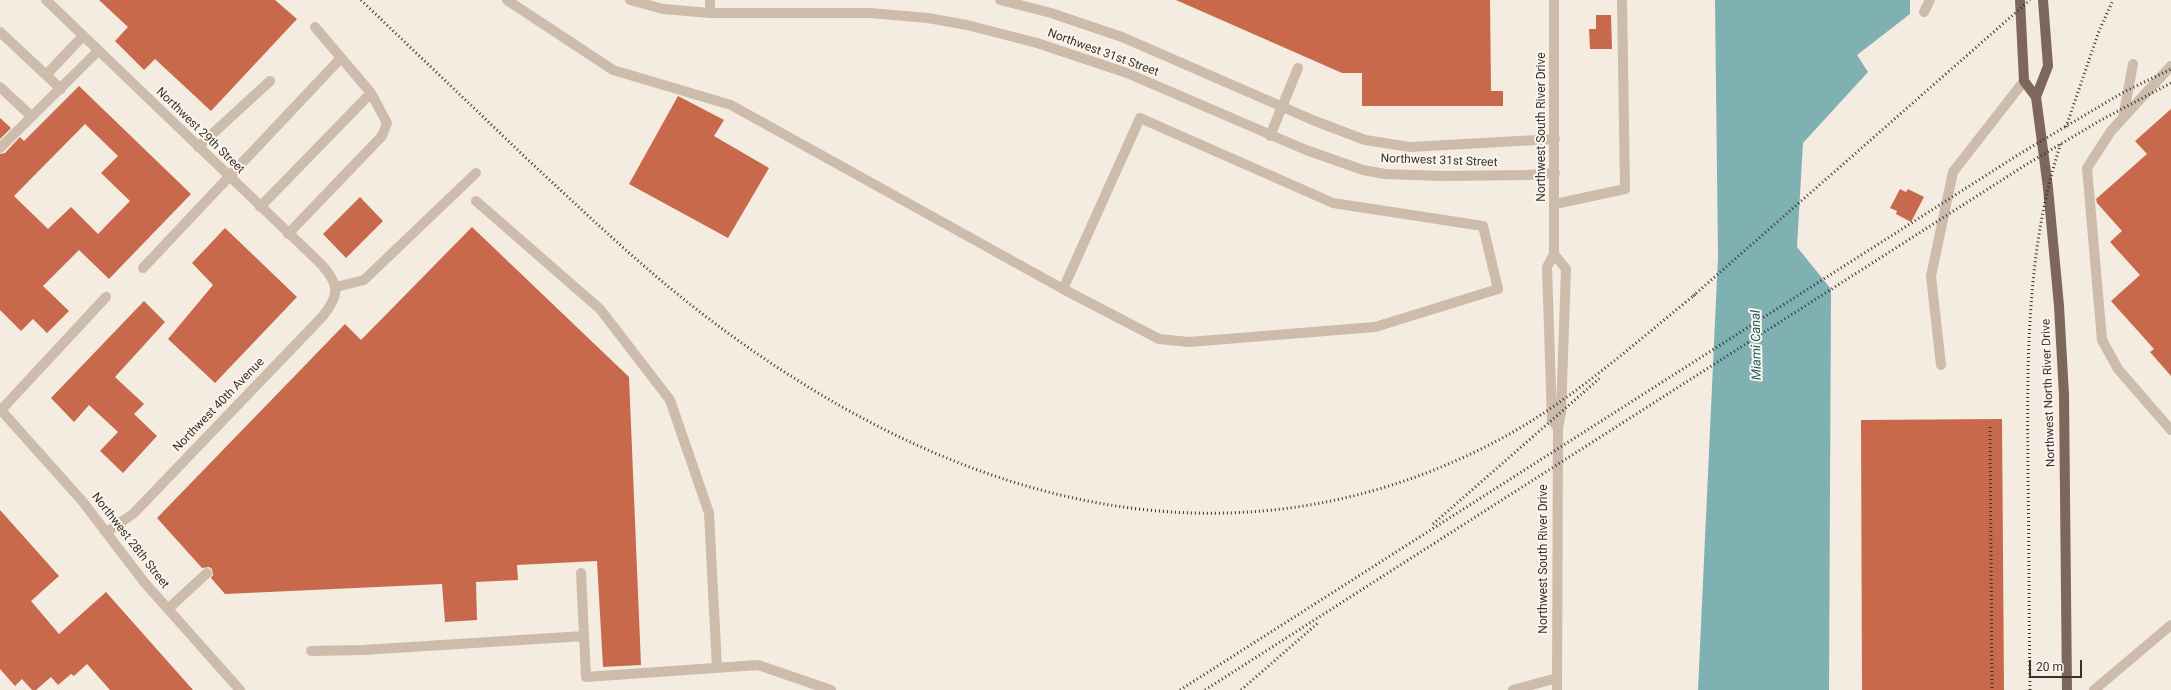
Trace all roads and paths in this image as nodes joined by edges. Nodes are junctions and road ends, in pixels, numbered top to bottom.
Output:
1 (46, 0) edge
2 (507, 0) edge
3 (630, 0) edge
4 (710, 0) edge
5 (1000, 0) edge
6 (1554, 0) edge
7 (1622, 0) edge
8 (1930, 0) edge
9 (2020, 0) edge
10 (2043, 0) edge
11 (1924, 12) dead end
12 (710, 13) junction
13 (315, 27) dead end
14 (0, 32) edge
15 (83, 36) junction
16 (98, 51) junction
17 (340, 59) junction
18 (2133, 64) dead end
19 (2171, 66) edge
20 (1298, 68) dead end
21 (46, 75) junction
22 (270, 81) dead end
23 (2024, 81) junction
24 (0, 87) edge
25 (61, 89) junction
26 (371, 93) junction
27 (2036, 97) junction
28 (1283, 106) junction
29 (31, 116) junction
30 (2123, 118) junction
31 (1270, 136) junction
32 (1555, 138) junction
33 (198, 147) junction
34 (0, 148) edge
35 (1555, 172) junction
36 (476, 173) dead end
37 (229, 177) junction
38 (476, 201) dead end
39 (1555, 204) junction
40 (260, 207) junction
41 (288, 234) junction
42 (1554, 254) junction
43 (143, 268) dead end
44 (335, 284) junction
45 (1063, 289) junction
46 (106, 297) dead end
47 (1941, 365) dead end
48 (1, 410) edge
49 (1558, 428) junction
50 (2171, 430) edge
51 (107, 532) junction
52 (207, 573) dead end
53 (581, 573) dead end
54 (168, 609) junction
55 (2171, 625) edge
56 (584, 636) junction
57 (311, 650) dead end
58 (717, 668) junction
59 (1557, 678) junction
60 (240, 690) edge
61 (831, 690) edge
62 (1513, 690) edge
63 (1557, 690) edge
64 (2067, 690) edge
65 (2094, 690) edge

1 - 15 street, Northwest 29th Street
2 - 45 street
3 - 12 street, Northwest 31st Street
4 - 12 street
5 - 28 street, Northwest 31st Street
6 - 32 street, Northwest South River Drive
7 - 39 street
8 - 11 street
9 - 23 main road
10 - 27 main road, Northwest North River Drive
12 - 31 street, Northwest 31st Street
13 - 17 street
14 - 21 street
15 - 16 street, Northwest 29th Street
15 - 21 street
16 - 25 street
16 - 33 street, Northwest 29th Street
17 - 26 street
17 - 37 street
18 - 30 street
19 - 30 street
20 - 28 street
21 - 25 street
22 - 33 street
23 - 27 main road, Northwest North River Drive
23 - 47 street
24 - 29 street
25 - 29 street
26 - 40 street
26 - 41 street
27 - 64 main road, Northwest North River Drive
28 - 31 street
28 - 32 street, Northwest 31st Street
29 - 34 street
30 - 50 street
31 - 35 street, Northwest 31st Street
32 - 35 street, Northwest South River Drive
33 - 37 street, Northwest 29th Street
35 - 39 street, Northwest South River Drive
36 - 44 street
37 - 40 street, Northwest 29th Street
37 - 43 street
38 - 58 street
39 - 42 street, Northwest South River Drive
40 - 41 street, Northwest 29th Street
41 - 44 street, Northwest 29th Street
42 - 49 street, Northwest South River Drive
42 - 49 street, Northwest South River Drive
44 - 51 street, Northwest 40th Avenue
45 - 45 street
46 - 48 street
48 - 51 street, Northwest 28th Street
49 - 59 street, Northwest South River Drive
51 - 54 street, Northwest 28th Street
52 - 54 street
53 - 56 street
54 - 60 street, Northwest 28th Street
55 - 65 street
56 - 57 street
56 - 58 street
58 - 61 street
59 - 62 street
59 - 63 street, Northwest South River Drive

